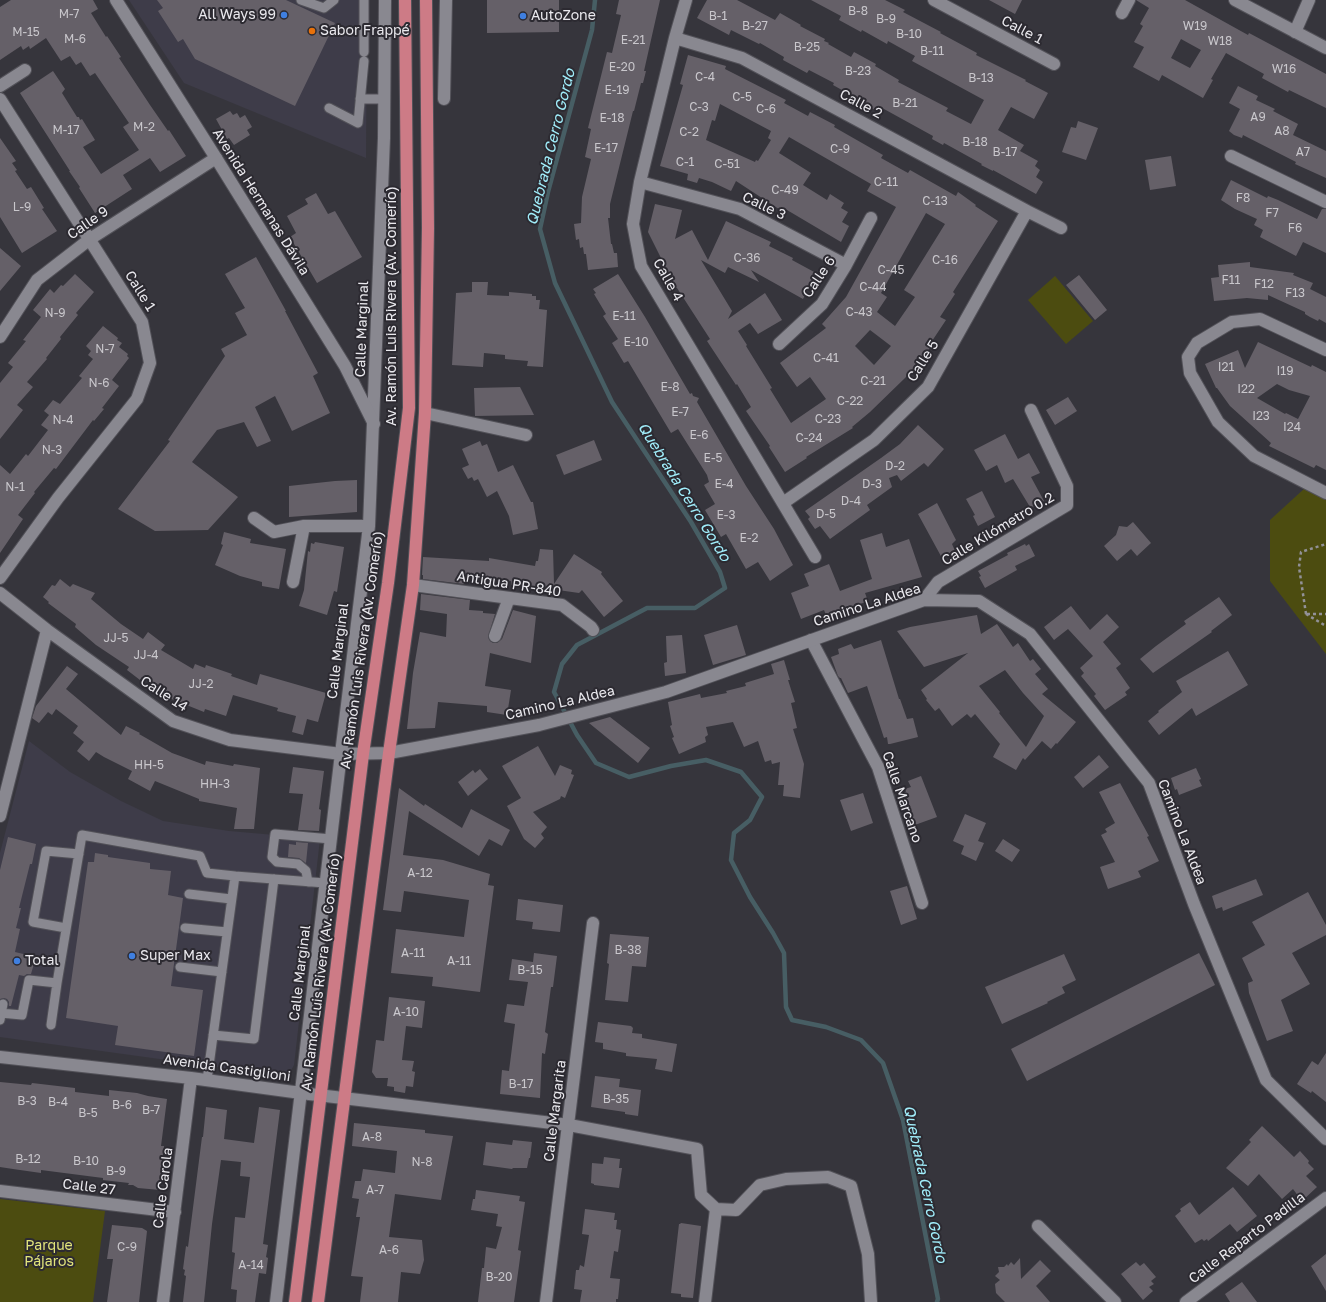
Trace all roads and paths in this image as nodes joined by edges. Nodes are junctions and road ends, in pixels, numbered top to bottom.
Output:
1 (116, 0) edge
2 (301, 0) edge
3 (334, 0) edge
4 (364, 0) edge
5 (385, 0) edge
6 (405, 0) edge
7 (426, 0) edge
8 (446, 0) edge
9 (686, 0) edge
10 (934, 0) edge
11 (1129, 0) edge
12 (1234, 0) edge
13 (1309, 0) edge
14 (1122, 13) dead end
15 (1295, 32) junction
16 (675, 38) junction
17 (1326, 48) edge
18 (1054, 64) dead end
19 (25, 70) dead end
20 (0, 86) edge
21 (0, 99) edge
22 (360, 99) junction
23 (384, 99) junction
24 (444, 99) dead end
25 (329, 108) dead end
26 (1231, 156) dead end
27 (216, 158) junction
28 (640, 182) junction
29 (1326, 202) edge
30 (1027, 211) junction
31 (871, 218) dead end
32 (1061, 228) dead end
33 (90, 239) junction
34 (846, 265) junction
35 (0, 337) edge
36 (779, 344) dead end
37 (1326, 350) edge
38 (1031, 410) dead end
39 (425, 413) junction
40 (374, 424) junction
41 (526, 435) dead end
42 (1326, 493) edge
43 (783, 503) junction
44 (254, 518) dead end
45 (304, 526) junction
46 (369, 526) junction
47 (1326, 544) edge
48 (815, 557) dead end
49 (0, 578) edge
50 (293, 582) dead end
51 (413, 585) junction
52 (0, 593) edge
53 (509, 598) junction
54 (924, 600) junction
55 (1306, 614) junction
56 (1326, 614) edge
57 (1326, 626) edge
58 (47, 630) junction
59 (593, 630) dead end
60 (496, 636) dead end
61 (811, 640) junction
62 (389, 752) junction
63 (341, 754) junction
64 (363, 754) junction
65 (0, 816) edge
66 (331, 839) junction
67 (79, 854) junction
68 (235, 876) junction
69 (274, 879) junction
70 (308, 882) junction
71 (325, 883) junction
72 (190, 894) dead end
73 (231, 899) junction
74 (922, 903) dead end
75 (593, 923) dead end
76 (66, 928) junction
77 (185, 928) dead end
78 (227, 932) junction
79 (180, 967) dead end
80 (222, 972) junction
81 (57, 983) junction
82 (1, 1013) edge
83 (51, 1026) dead end
84 (213, 1035) junction
85 (0, 1057) edge
86 (191, 1078) junction
87 (207, 1080) junction
88 (301, 1093) junction
89 (321, 1095) junction
90 (345, 1098) junction
91 (569, 1125) junction
92 (1326, 1139) edge
93 (0, 1191) edge
94 (1326, 1198) edge
95 (716, 1209) junction
96 (175, 1212) junction
97 (1038, 1226) dead end
98 (164, 1302) edge
99 (276, 1302) edge
100 (295, 1302) edge
101 (318, 1302) edge
102 (546, 1302) edge
103 (705, 1302) edge
104 (872, 1302) edge
105 (1115, 1302) edge
106 (1186, 1302) edge

1 - 27 street, Avenida Hermanas Dávila
2 - 3 lane
4 - 22 lane
5 - 23 street, Calle Marginal
6 - 64 main road, Av. Ramón Luis Rivera (Av. Comerío)
7 - 39 main road
8 - 24 street
9 - 16 street, Calle 4
10 - 18 street, Calle 1
11 - 14 street
12 - 15 street
13 - 15 street
15 - 17 street
16 - 28 street, Calle 4
16 - 30 street, Calle 2
19 - 20 street
21 - 33 street, Calle 1
22 - 23 lane
22 - 25 lane
23 - 40 street, Calle Marginal
26 - 29 street
27 - 33 street, Calle 9
27 - 40 street, Avenida Hermanas Dávila
28 - 34 street, Calle 3
28 - 43 street, Calle 4
30 - 32 street, Calle 2
30 - 43 street, Calle 5
31 - 34 street, Calle 6
33 - 35 street, Calle 9
33 - 49 street, Calle 1
34 - 36 street, Calle 6
37 - 42 street
38 - 54 street, Calle Kilómetro 0.2
39 - 41 street
39 - 51 main road
40 - 46 street, Calle Marginal
43 - 48 street, Calle 4
44 - 45 street
45 - 46 street
45 - 50 street
46 - 63 street, Calle Marginal
47 - 55 path
51 - 53 street, Antigua PR-840
51 - 62 main road
52 - 58 street, Calle 14
53 - 59 street, Antigua PR-840
53 - 60 street
54 - 61 street, Camino La Aldea
54 - 92 street, Camino La Aldea
55 - 56 path
55 - 57 path
58 - 63 street, Calle 14
58 - 65 street
61 - 62 street, Camino La Aldea
61 - 74 street, Calle Marcano
62 - 64 street, Camino La Aldea
62 - 90 main road
63 - 64 street, Camino La Aldea
63 - 66 street, Calle Marginal
64 - 89 main road, Av. Ramón Luis Rivera (Av. Comerío)
66 - 70 lane
66 - 71 street, Calle Marginal
67 - 68 lane
67 - 76 lane
67 - 76 lane
68 - 69 lane
68 - 73 lane
69 - 70 lane
69 - 84 lane
70 - 71 lane
71 - 88 street, Calle Marginal
72 - 73 lane
73 - 78 lane
75 - 91 street, Calle Margarita
76 - 81 lane
77 - 78 lane
78 - 80 lane
79 - 80 lane
80 - 84 lane
81 - 82 lane
81 - 83 lane
84 - 87 lane
85 - 86 street, Avenida Castiglioni
86 - 87 street, Avenida Castiglioni
86 - 96 street, Calle Carola
87 - 88 street, Avenida Castiglioni
88 - 89 street, Avenida Castiglioni
88 - 99 street, Calle Marginal
89 - 90 street, Avenida Castiglioni
89 - 100 main road, Av. Ramón Luis Rivera (Av. Comerío)
90 - 91 street, Avenida Castiglioni
90 - 101 main road
91 - 95 street, Avenida Castiglioni
91 - 102 street, Calle Margarita
93 - 96 street, Calle 27
94 - 106 street, Calle Reparto Padilla
95 - 103 street
95 - 104 street
96 - 98 street, Calle Carola
97 - 105 street

